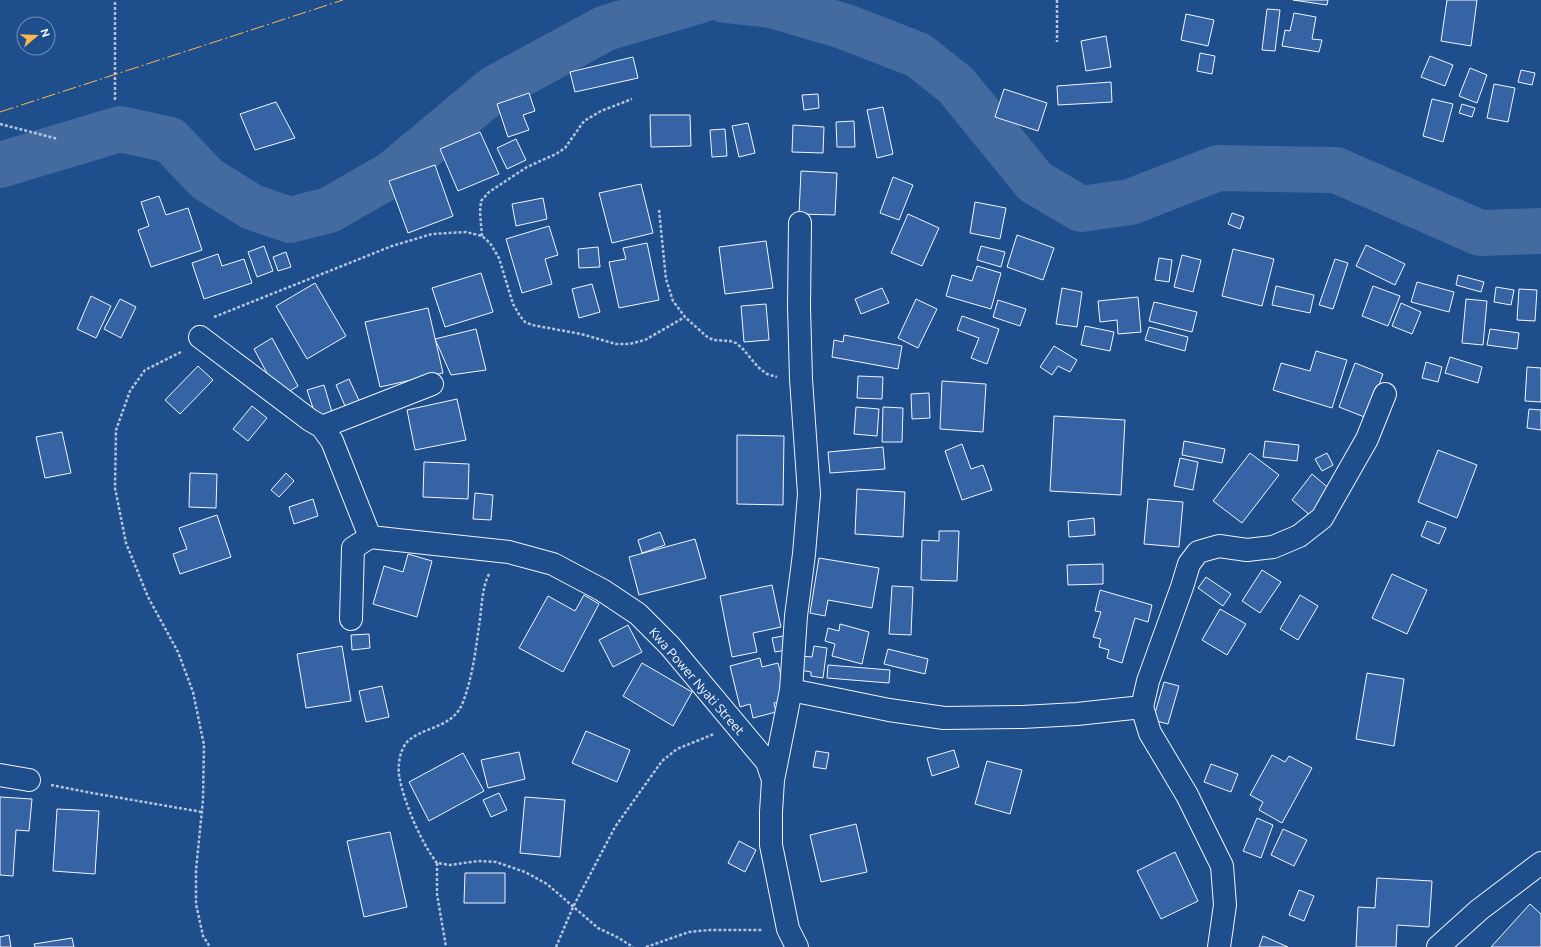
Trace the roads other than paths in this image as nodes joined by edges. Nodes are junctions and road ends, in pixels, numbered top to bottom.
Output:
1 (800, 223) dead end
2 (200, 337) road end
3 (432, 384) dead end
4 (1386, 394) dead end
5 (322, 427) junction
6 (370, 537) junction
7 (351, 619) dead end
8 (791, 690) junction
9 (1142, 707) junction
10 (0, 775) edge
11 (29, 780) road end
12 (773, 780) junction
13 (1541, 863) edge
14 (792, 938) edge
15 (1219, 947) edge
16 (1438, 947) edge

1 - 8 street
2 - 5 street
3 - 5 street
4 - 9 street
5 - 6 street
6 - 7 street
6 - 12 street, Kwa Power Nyati Street
8 - 9 street
8 - 12 street
9 - 15 street
10 - 11 street
12 - 14 street, Kwa Power Nyati Street
13 - 16 street

